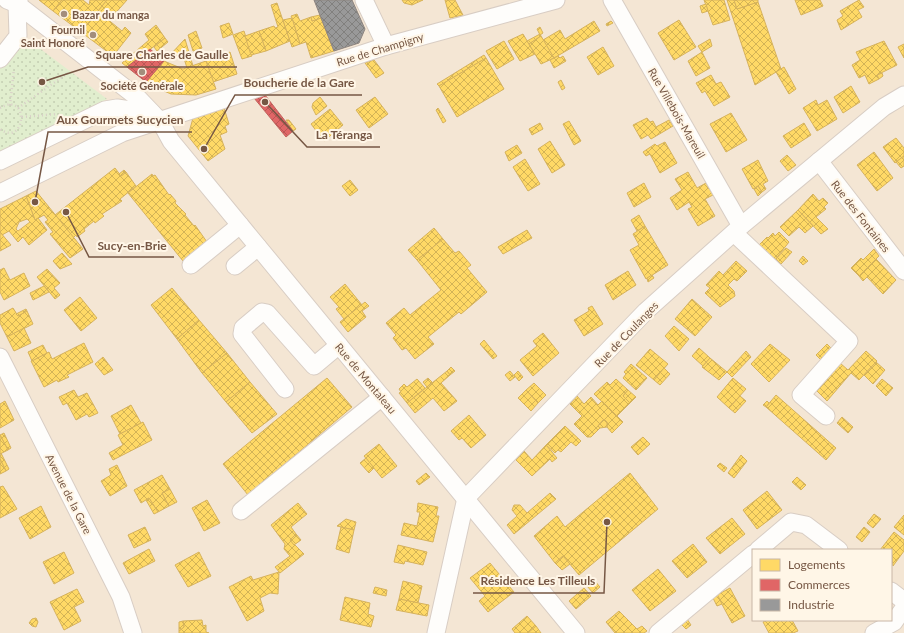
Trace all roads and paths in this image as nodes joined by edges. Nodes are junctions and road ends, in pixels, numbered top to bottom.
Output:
1 (364, 0) edge
2 (556, 0) edge
3 (612, 0) edge
4 (15, 1) edge
5 (0, 10) edge
6 (386, 46) junction
7 (8, 61) edge
8 (68, 73) dead end
9 (904, 95) edge
10 (10, 105) junction
11 (0, 108) edge
12 (18, 108) junction
13 (156, 117) junction
14 (0, 129) edge
15 (0, 161) edge
16 (819, 162) junction
17 (0, 193) edge
18 (240, 225) junction
19 (737, 230) junction
20 (258, 247) junction
21 (191, 266) dead end
22 (235, 266) dead end
23 (904, 271) edge
24 (339, 345) junction
25 (0, 357) edge
26 (285, 389) dead end
27 (382, 397) junction
28 (826, 416) dead end
29 (466, 498) junction
30 (241, 511) dead end
31 (759, 549) edge
32 (838, 549) edge
33 (752, 555) edge
34 (892, 591) edge
35 (904, 600) edge
36 (904, 608) edge
37 (133, 633) edge
38 (436, 633) edge
39 (576, 633) edge
40 (658, 633) edge
41 (874, 633) edge

1 - 6 street
2 - 6 street, Rue de Champigny
3 - 19 street, Rue Villebois-Mareuil
4 - 5 street
4 - 7 street
4 - 13 street, Rue de Montaleau
6 - 13 street, Rue de Champigny
7 - 10 path
8 - 12 path
9 - 16 street, Rue de Coulanges
10 - 11 path
10 - 12 path
12 - 14 path
13 - 15 street
13 - 17 street, Rue de Champigny
13 - 18 street, Rue de Montaleau
16 - 19 street, Rue de Coulanges
16 - 23 street, Rue des Fontaines
18 - 20 street, Rue de Montaleau
18 - 21 street
19 - 28 street, Rue Villebois-Mareuil
19 - 29 street, Rue de Coulanges
20 - 22 street
20 - 24 street, Rue de Montaleau
24 - 26 street
24 - 27 street, Rue de Montaleau
25 - 37 street, Avenue de la Gare
27 - 29 street, Rue de Montaleau
27 - 30 street
29 - 38 street
29 - 39 street, Rue de Montaleau
31 - 32 street
33 - 40 street
34 - 35 street
36 - 41 street

